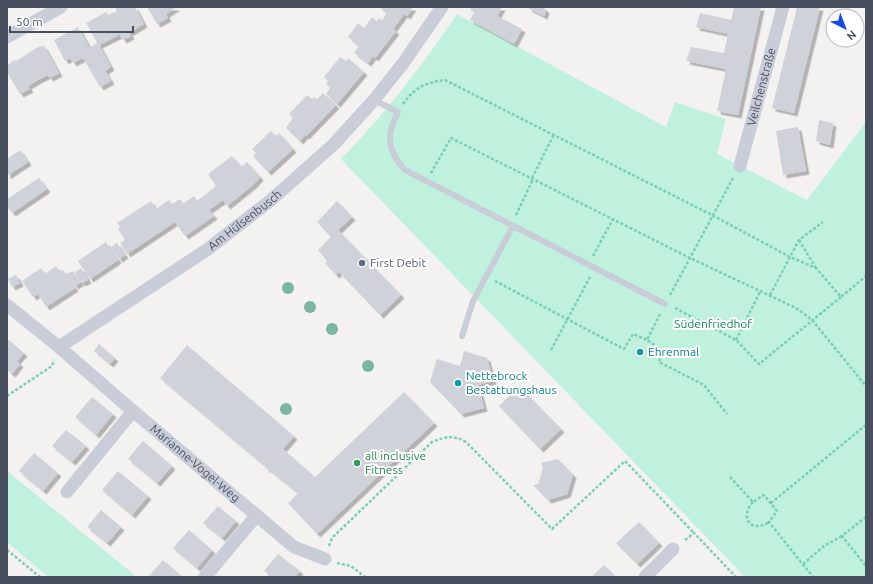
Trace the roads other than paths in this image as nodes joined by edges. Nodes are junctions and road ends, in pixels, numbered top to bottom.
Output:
1 (61, 7) edge
2 (442, 7) edge
3 (783, 7) edge
4 (7, 37) edge
5 (374, 100) junction
6 (740, 166) road end
7 (512, 226) junction
8 (666, 304) road end
9 (7, 305) edge
10 (462, 336) dead end
11 (59, 347) junction
12 (133, 411) junction
13 (67, 492) dead end
14 (257, 515) junction
15 (673, 549) road end
16 (325, 559) road end
17 (205, 577) edge
18 (645, 577) edge

1 - 4 street
2 - 5 street, Am Hülsenbusch
3 - 6 street, Veilchenstraße
5 - 7 lane
5 - 11 street, Am Hülsenbusch
7 - 8 lane
7 - 10 lane
9 - 11 street
11 - 12 street, Marianne-Vogel-Weg
12 - 13 street
12 - 14 street, Marianne-Vogel-Weg
14 - 16 street, Marianne-Vogel-Weg
14 - 17 street
15 - 18 street

